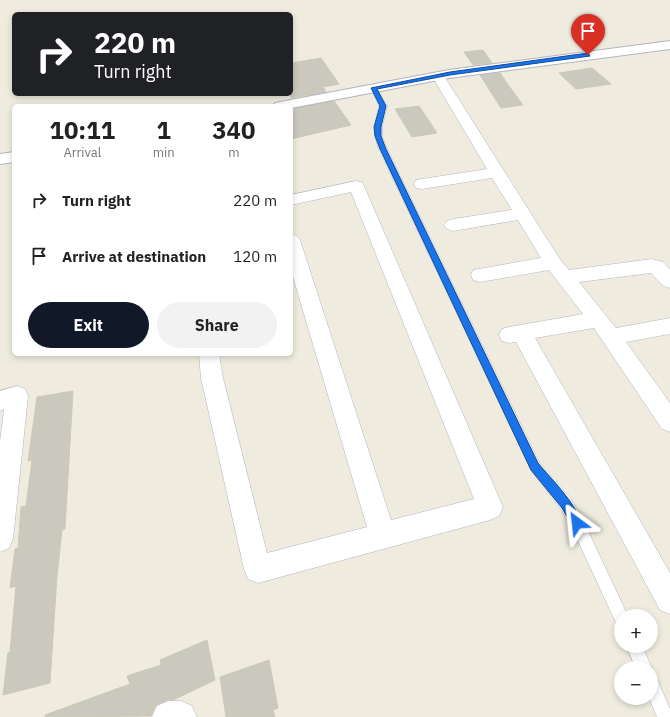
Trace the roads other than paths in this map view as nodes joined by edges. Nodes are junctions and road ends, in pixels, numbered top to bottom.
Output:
1 (670, 45) edge
2 (438, 76) junction
3 (374, 88) junction
4 (290, 104) edge
5 (12, 157) edge
6 (0, 159) edge
7 (497, 172) junction
8 (422, 184) dead end
9 (293, 200) edge
10 (523, 214) junction
11 (453, 225) dead end
12 (293, 246) edge
13 (559, 270) junction
14 (480, 276) dead end
15 (670, 281) edge
16 (599, 319) junction
17 (670, 326) edge
18 (611, 337) junction
19 (209, 356) edge
20 (9, 398) edge
21 (670, 422) edge
22 (2, 498) edge
23 (383, 535) junction
24 (0, 539) edge
25 (670, 600) edge
26 (617, 609) edge
27 (658, 701) edge
28 (168, 717) edge
29 (181, 717) edge
30 (665, 717) edge

1 - 2 street
2 - 3 street
2 - 7 street
3 - 4 street
3 - 26 lane
5 - 6 street
7 - 8 street
7 - 10 street
9 - 23 street
10 - 11 street
10 - 13 street
12 - 23 street
13 - 14 street
13 - 15 street
13 - 16 street
16 - 18 street
16 - 25 street
17 - 18 street
18 - 21 street
19 - 23 street
20 - 22 street
22 - 24 street
27 - 30 lane
28 - 29 street

